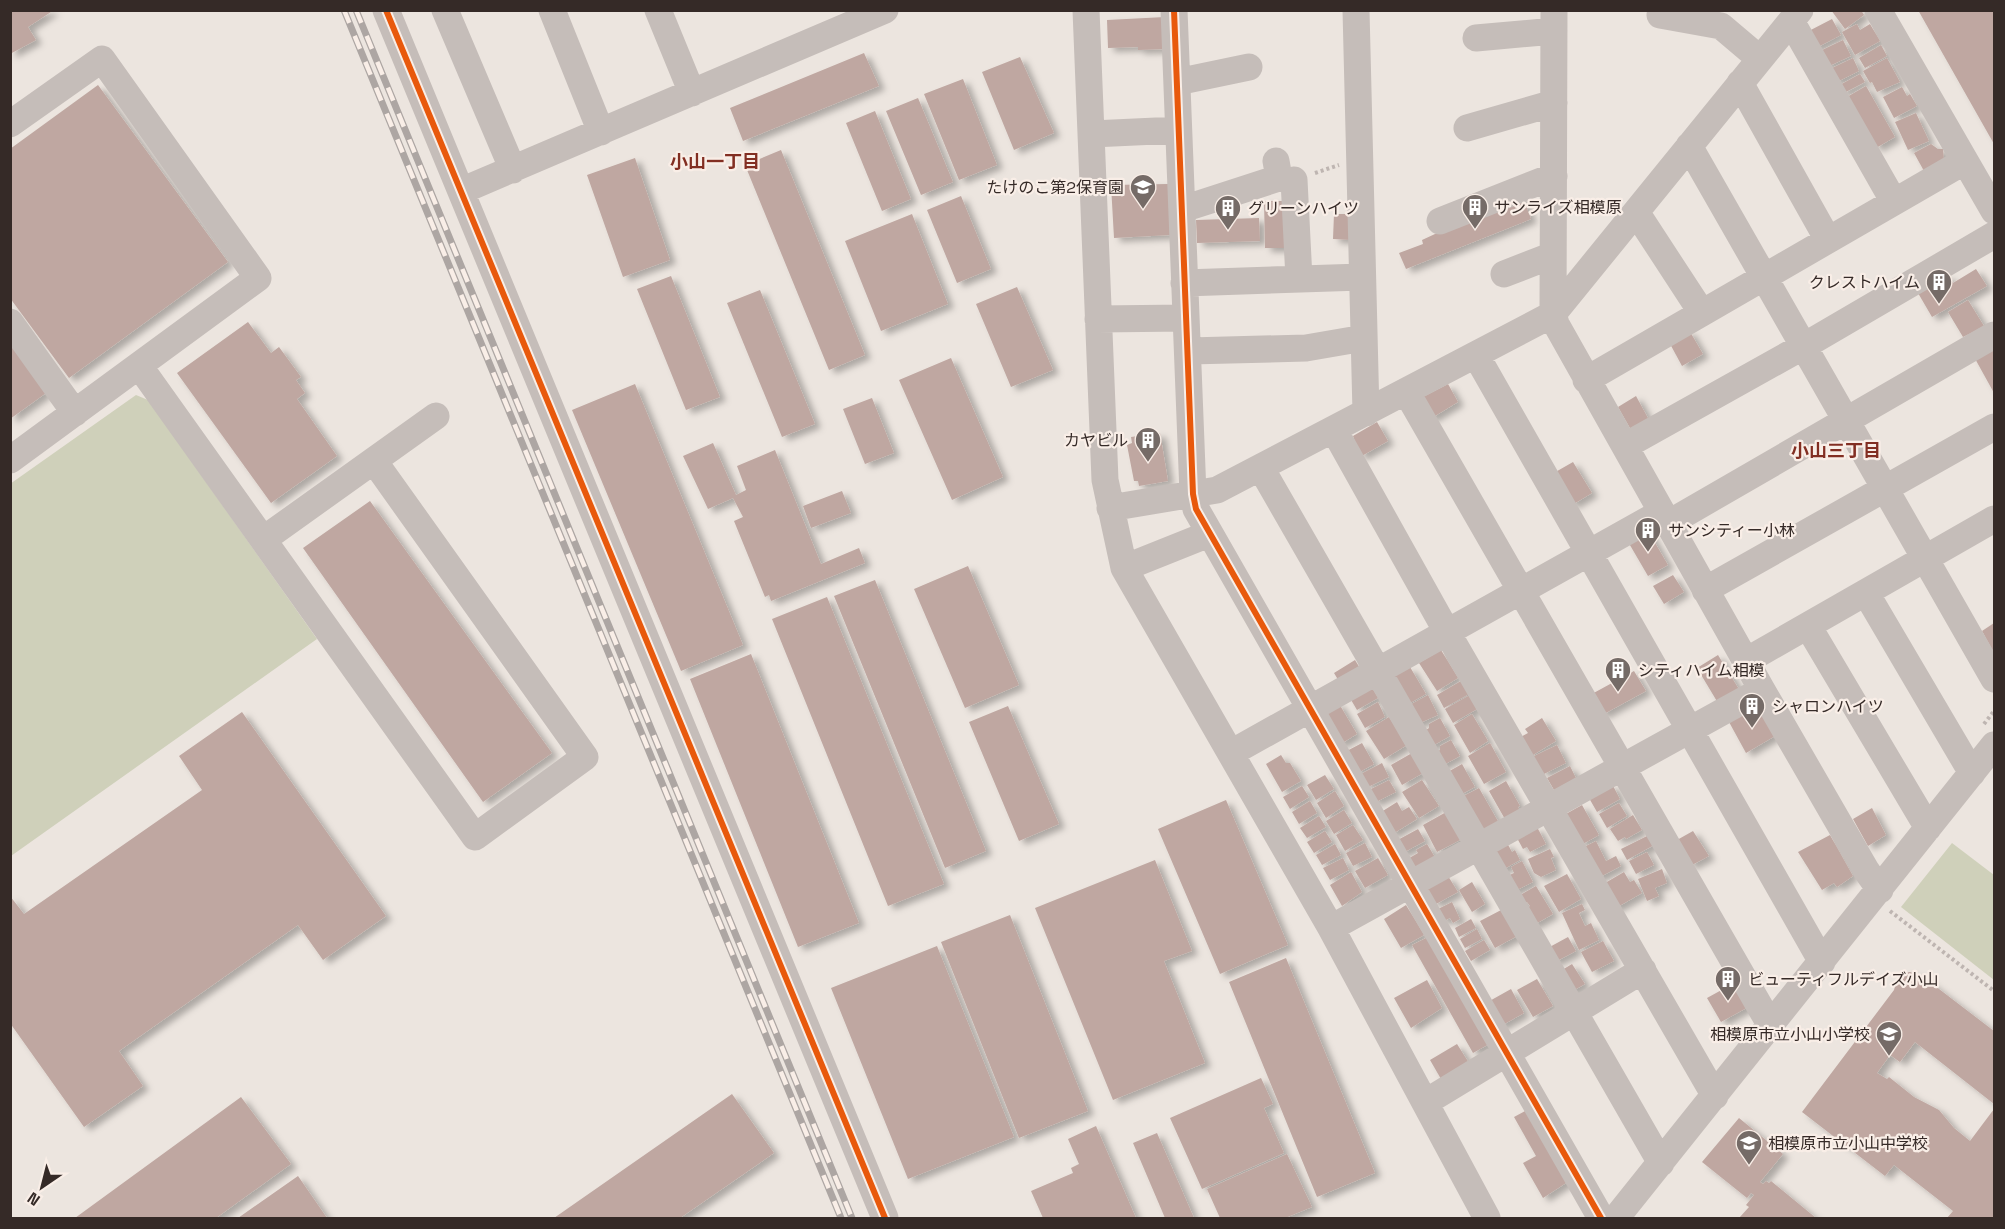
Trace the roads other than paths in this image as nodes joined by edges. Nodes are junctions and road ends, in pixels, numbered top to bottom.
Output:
1 (386, 10) edge
2 (445, 10) edge
3 (552, 10) edge
4 (658, 10) edge
5 (885, 10) edge
6 (1086, 10) edge
7 (1174, 10) edge
8 (1356, 10) edge
9 (1878, 10) edge
10 (1795, 16) edge
11 (1554, 21) edge
12 (1674, 25) dead end
13 (1476, 38) dead end
14 (1760, 59) junction
15 (1249, 67) dead end
16 (1177, 82) junction
17 (1740, 83) junction
18 (692, 93) junction
19 (1554, 103) junction
20 (10, 124) edge
21 (1467, 128) dead end
22 (1179, 130) junction
23 (601, 132) junction
24 (1092, 134) junction
25 (1689, 146) junction
26 (1965, 161) junction
27 (513, 170) junction
28 (1554, 176) junction
29 (462, 191) junction
30 (1894, 202) junction
31 (1183, 209) junction
32 (1995, 211) edge
33 (1636, 212) junction
34 (1440, 221) dead end
35 (1995, 236) edge
36 (1828, 240) junction
37 (1553, 255) junction
38 (1504, 274) dead end
39 (1362, 277) junction
40 (1764, 277) junction
41 (1299, 279) junction
42 (1184, 283) junction
43 (1702, 313) junction
44 (1553, 314) junction
45 (1186, 318) junction
46 (1098, 319) junction
47 (10, 322) edge
48 (1995, 335) edge
49 (1364, 338) junction
50 (1804, 346) junction
51 (1189, 351) junction
52 (1476, 355) junction
53 (140, 367) junction
54 (1586, 380) junction
55 (1406, 391) junction
56 (1366, 412) junction
57 (75, 413) junction
58 (436, 416) dead end
59 (1846, 420) junction
60 (1995, 427) edge
61 (1334, 430) junction
62 (1625, 446) junction
63 (10, 460) edge
64 (374, 461) junction
65 (1261, 468) junction
66 (1885, 489) junction
67 (1193, 494) junction
68 (1110, 508) junction
69 (1665, 517) junction
70 (1995, 519) edge
71 (1209, 534) junction
72 (264, 539) junction
73 (1588, 553) junction
74 (1926, 559) junction
75 (1124, 568) junction
76 (1706, 590) junction
77 (1521, 591) junction
78 (1866, 593) junction
79 (1808, 626) junction
80 (1447, 632) junction
81 (1746, 661) junction
82 (1378, 671) junction
83 (1995, 679) edge
84 (1762, 690) junction
85 (1311, 709) junction
86 (1689, 730) junction
87 (1995, 745) edge
88 (1231, 753) junction
89 (1622, 768) junction
90 (1972, 773) junction
91 (1550, 808) junction
92 (1928, 828) junction
93 (1479, 847) junction
94 (1411, 884) junction
95 (1885, 900) junction
96 (1331, 928) junction
97 (1822, 962) junction
98 (1643, 970) junction
99 (1574, 1012) junction
100 (1771, 1026) junction
101 (1507, 1053) junction
102 (1715, 1096) junction
103 (1426, 1102) junction
104 (1661, 1163) junction
105 (885, 1218) edge
106 (1487, 1218) edge
107 (1601, 1218) edge
108 (1617, 1218) edge

1 - 29 street
2 - 27 street
3 - 23 street
4 - 18 street
5 - 18 street
6 - 24 street
7 - 16 street
8 - 39 street
9 - 26 street
10 - 14 street
10 - 30 street
11 - 13 street
11 - 19 street
12 - 14 street
14 - 17 street
15 - 16 street
16 - 22 street
17 - 25 street
17 - 36 street
18 - 23 street
19 - 21 street
19 - 28 street
20 - 53 street
22 - 24 street
22 - 31 street
23 - 27 street
24 - 46 street
25 - 33 street
25 - 40 street
26 - 30 street
26 - 32 street
27 - 29 street
28 - 34 street
28 - 37 street
29 - 105 street
30 - 36 street
31 - 41 street
31 - 42 street
33 - 43 street
33 - 44 street
35 - 50 street
36 - 40 street
37 - 38 street
37 - 44 street
39 - 41 street
39 - 49 street
40 - 43 street
40 - 50 street
41 - 42 street
42 - 45 street
43 - 54 street
44 - 52 street
44 - 54 street
45 - 46 street
45 - 51 street
46 - 68 street
47 - 57 street
48 - 59 street
49 - 51 street
49 - 56 street
50 - 59 street
50 - 62 street
51 - 67 street
52 - 55 street
52 - 73 street
53 - 57 street
53 - 72 street
54 - 62 street
55 - 56 street
55 - 77 street
56 - 61 street
57 - 63 street
58 - 64 street
59 - 66 street
59 - 69 street
60 - 66 street
61 - 65 street
61 - 80 street
62 - 69 street
64 - 72 street
64 - 72 street
65 - 67 street
65 - 82 street
66 - 74 street
66 - 76 street
67 - 68 street
67 - 71 street
68 - 75 street
69 - 73 street
69 - 76 street
70 - 74 street
71 - 75 street
71 - 85 street
73 - 77 street
73 - 86 street
74 - 78 street
74 - 83 street
75 - 88 street
76 - 81 street
77 - 80 street
77 - 89 street
78 - 79 street
78 - 90 street
79 - 81 street
79 - 92 street
80 - 82 street
80 - 91 street
81 - 84 street
82 - 85 street
82 - 93 street
84 - 86 street
84 - 95 street
85 - 88 street
85 - 94 street
86 - 89 street
86 - 97 street
87 - 90 street
88 - 96 street
89 - 91 street
89 - 100 street
90 - 92 street
91 - 93 street
91 - 98 street
92 - 95 street
93 - 94 street
93 - 99 street
94 - 96 street
94 - 101 street
95 - 97 street
96 - 103 street
97 - 100 street
98 - 99 street
98 - 102 street
99 - 101 street
99 - 104 street
100 - 102 street
101 - 103 street
101 - 107 street
102 - 104 street
103 - 106 street
104 - 108 street

